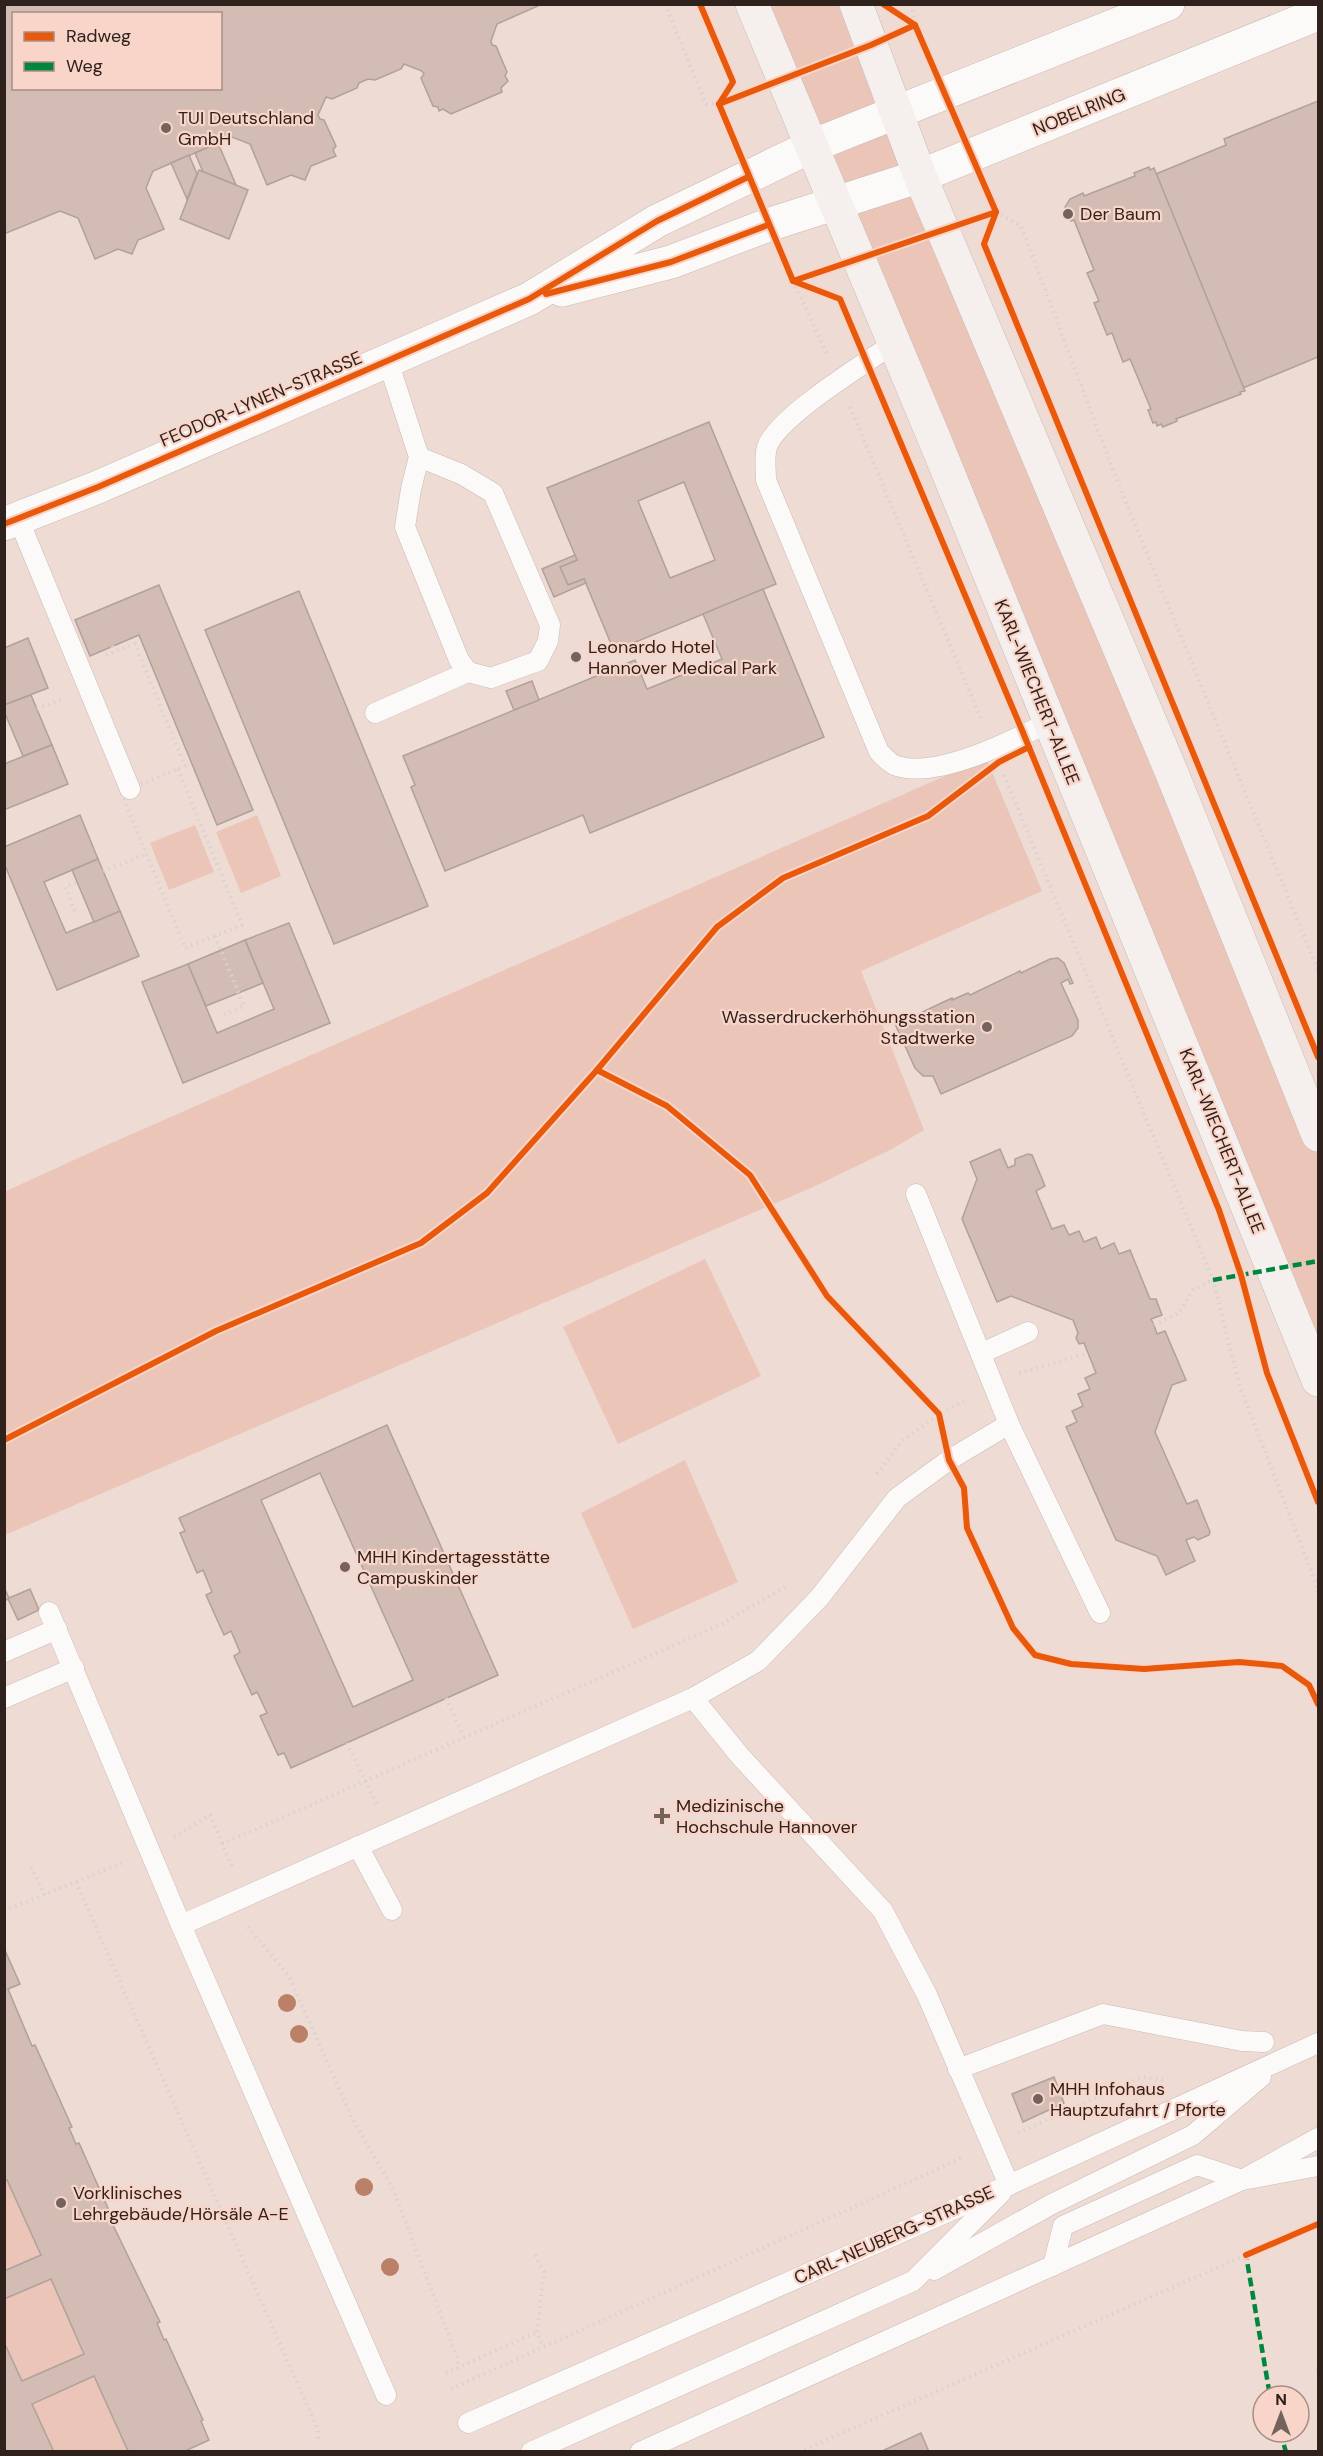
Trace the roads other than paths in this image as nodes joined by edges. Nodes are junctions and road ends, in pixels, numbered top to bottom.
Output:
1 (752, 4) edge
2 (856, 4) edge
3 (1168, 4) edge
4 (1318, 14) edge
5 (898, 114) junction
6 (812, 146) junction
7 (920, 176) junction
8 (836, 203) junction
9 (529, 299) junction
10 (894, 344) junction
11 (388, 361) junction
12 (419, 457) junction
13 (11, 521) edge
14 (468, 672) junction
15 (375, 713) dead end
16 (1049, 722) junction
17 (130, 789) road end
18 (1318, 1135) edge
19 (916, 1194) dead end
20 (1028, 1332) dead end
21 (982, 1353) junction
22 (1318, 1380) edge
23 (1009, 1424) junction
24 (1100, 1613) dead end
25 (4, 1652) edge
26 (74, 1668) junction
27 (4, 1698) edge
28 (693, 1698) junction
29 (358, 1846) junction
30 (392, 1910) dead end
31 (181, 1925) junction
32 (1264, 2042) dead end
33 (1318, 2043) edge
34 (1279, 2061) junction
35 (958, 2069) junction
36 (1318, 2138) edge
37 (1318, 2166) edge
38 (1242, 2180) junction
39 (1009, 2185) junction
40 (1053, 2266) junction
41 (913, 2281) junction
42 (386, 2395) dead end
43 (468, 2423) dead end
44 (531, 2451) edge
45 (640, 2451) edge

1 - 6 main road, KARL-WIECHERT-ALLEE
2 - 5 main road
3 - 5 street
4 - 7 street, NOBELRING
5 - 6 street
5 - 7 main road
6 - 8 main road, KARL-WIECHERT-ALLEE
6 - 9 street, FEODOR-LYNEN-STRASSE
7 - 8 street, NOBELRING
7 - 18 main road
8 - 9 street, FEODOR-LYNEN-STRASSE
8 - 10 main road, KARL-WIECHERT-ALLEE
9 - 11 street, FEODOR-LYNEN-STRASSE
10 - 16 main road, KARL-WIECHERT-ALLEE
10 - 16 lane
11 - 12 lane
11 - 13 street, FEODOR-LYNEN-STRASSE
12 - 14 lane
12 - 14 lane
13 - 17 lane
14 - 15 lane
16 - 22 main road, KARL-WIECHERT-ALLEE
19 - 21 lane
20 - 21 lane
21 - 23 lane
23 - 24 lane
23 - 28 lane
25 - 26 lane
26 - 27 lane
26 - 31 lane
28 - 29 lane
28 - 35 lane
29 - 30 lane
29 - 31 lane
31 - 42 lane
32 - 35 lane
33 - 34 lane, CARL-NEUBERG-STRASSE
34 - 39 lane, CARL-NEUBERG-STRASSE
34 - 41 lane
35 - 39 lane
36 - 38 lane
37 - 38 lane
38 - 40 lane
38 - 40 lane
39 - 41 lane
39 - 43 lane, CARL-NEUBERG-STRASSE
40 - 45 lane
41 - 44 lane

